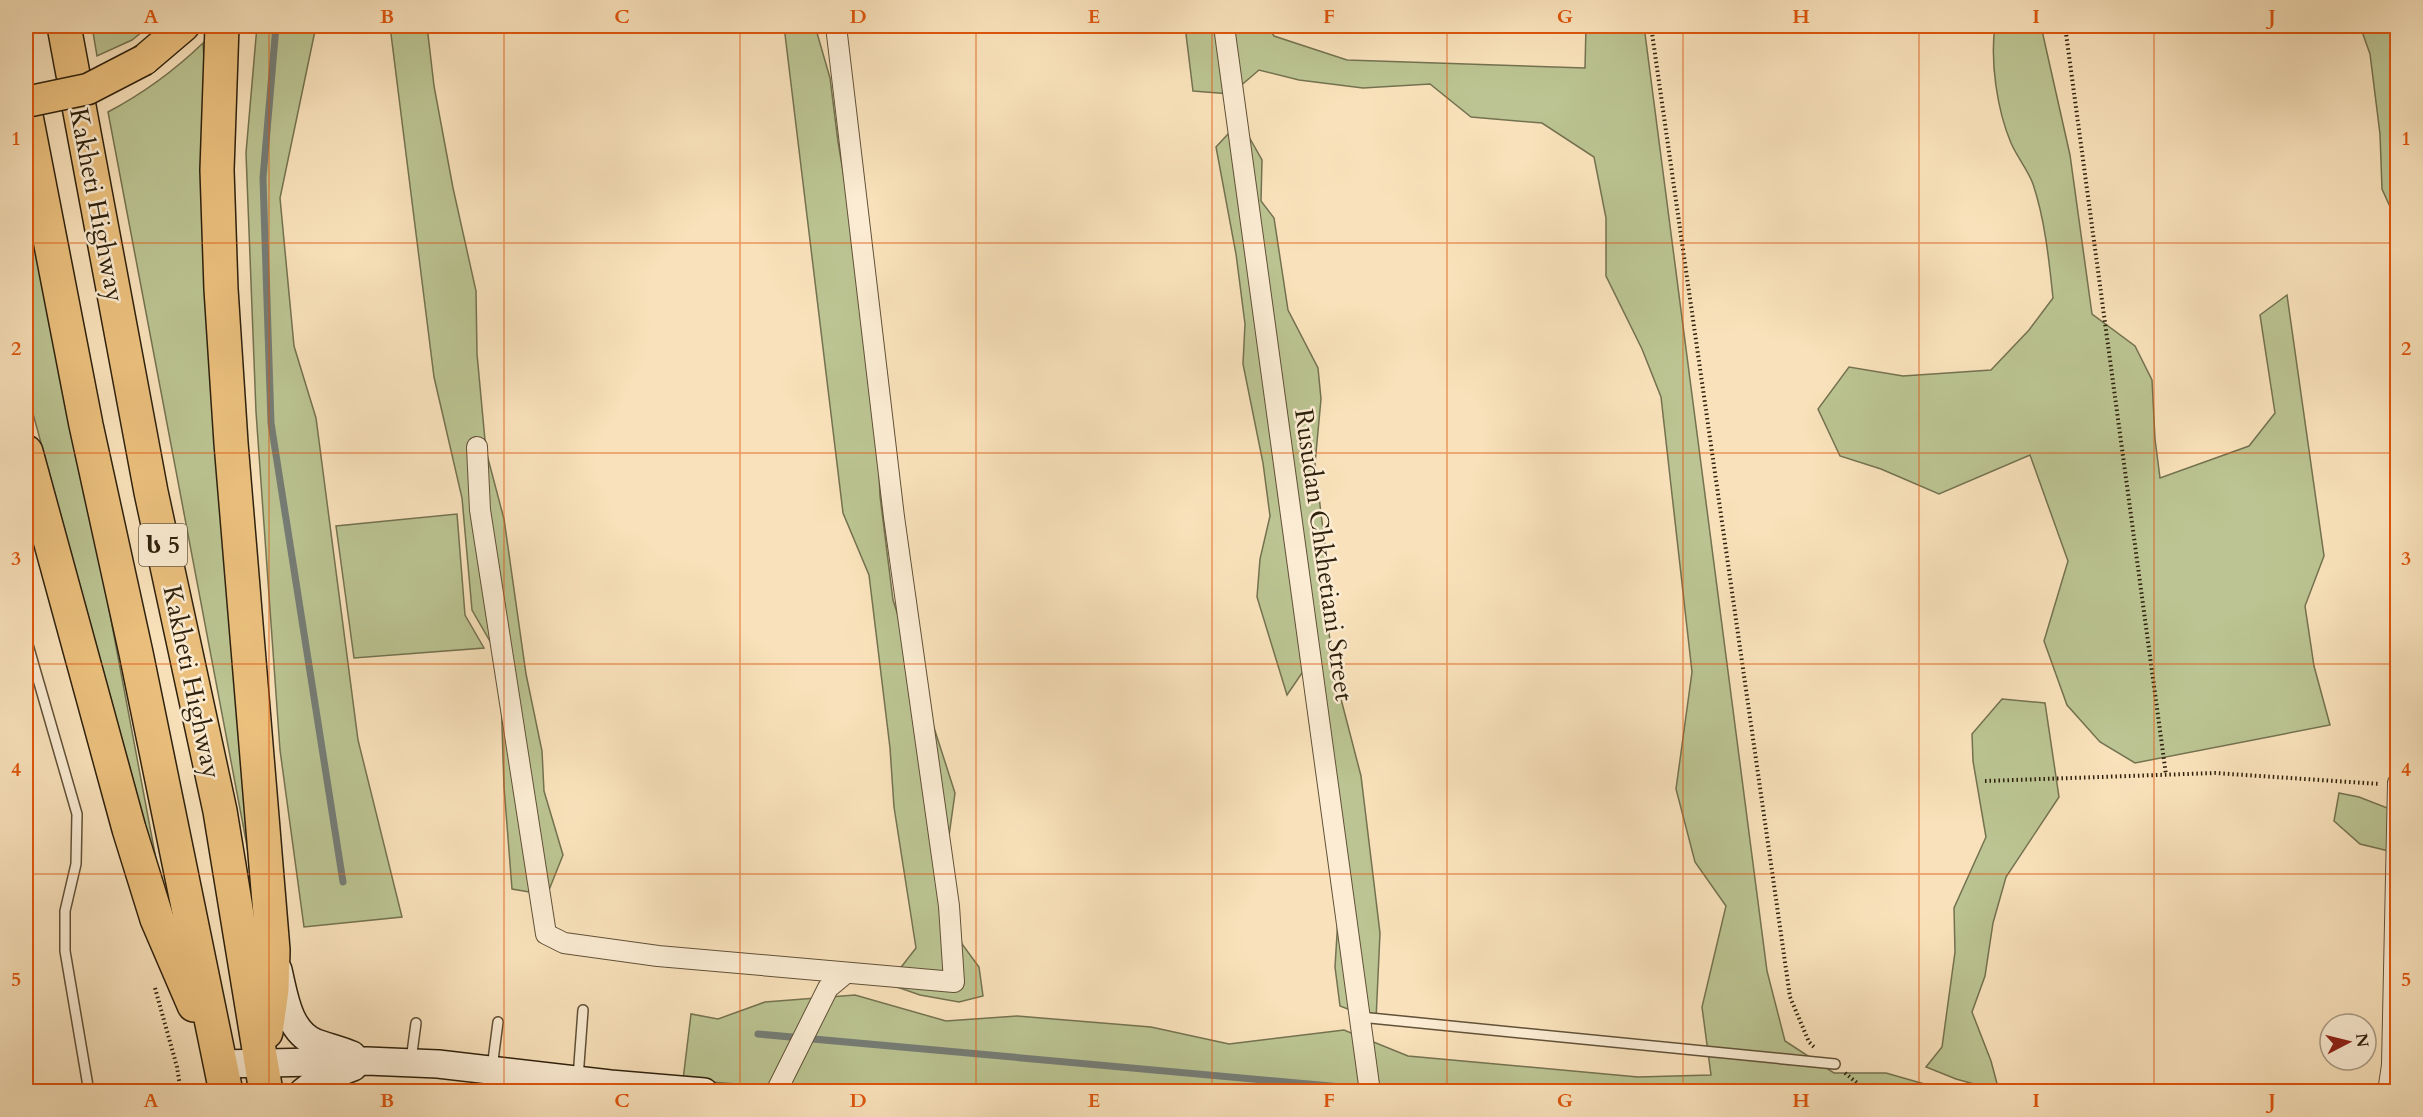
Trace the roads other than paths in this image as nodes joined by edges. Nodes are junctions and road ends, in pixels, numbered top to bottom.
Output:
1 (64, 26) edge
2 (184, 26) edge
3 (222, 26) edge
4 (836, 26) edge
5 (1224, 26) edge
6 (26, 102) edge
7 (26, 116) edge
8 (477, 447) dead end
9 (26, 452) edge
10 (26, 639) edge
11 (2397, 783) edge
12 (273, 950) junction
13 (846, 973) junction
14 (583, 1010) dead end
15 (1360, 1017) junction
16 (498, 1022) dead end
17 (416, 1023) dead end
18 (367, 1061) junction
19 (410, 1063) junction
20 (1835, 1064) road end
21 (492, 1070) junction
22 (223, 1078) edge
23 (264, 1078) edge
24 (578, 1080) junction
25 (609, 1088) edge
26 (89, 1092) edge
27 (303, 1092) edge
28 (704, 1092) edge
29 (776, 1092) edge
30 (1370, 1092) edge
31 (2388, 1092) edge

1 - 23 highway, Kakheti Highway / ს 5
2 - 6 main road, bridge
3 - 12 highway
4 - 13 street
5 - 15 street, Rusudan Chkhetiani Street
7 - 22 highway, Kakheti Highway / ს 5
8 - 13 street
9 - 22 highway
10 - 26 lane
11 - 31 street
12 - 18 main road
12 - 23 highway
13 - 29 street
14 - 24 lane
15 - 20 lane
15 - 30 street, Rusudan Chkhetiani Street
16 - 21 lane
17 - 19 lane
18 - 19 main road
18 - 23 main road
18 - 27 main road
19 - 21 main road
21 - 24 main road
22 - 23 main road
24 - 25 main road
25 - 28 main road

